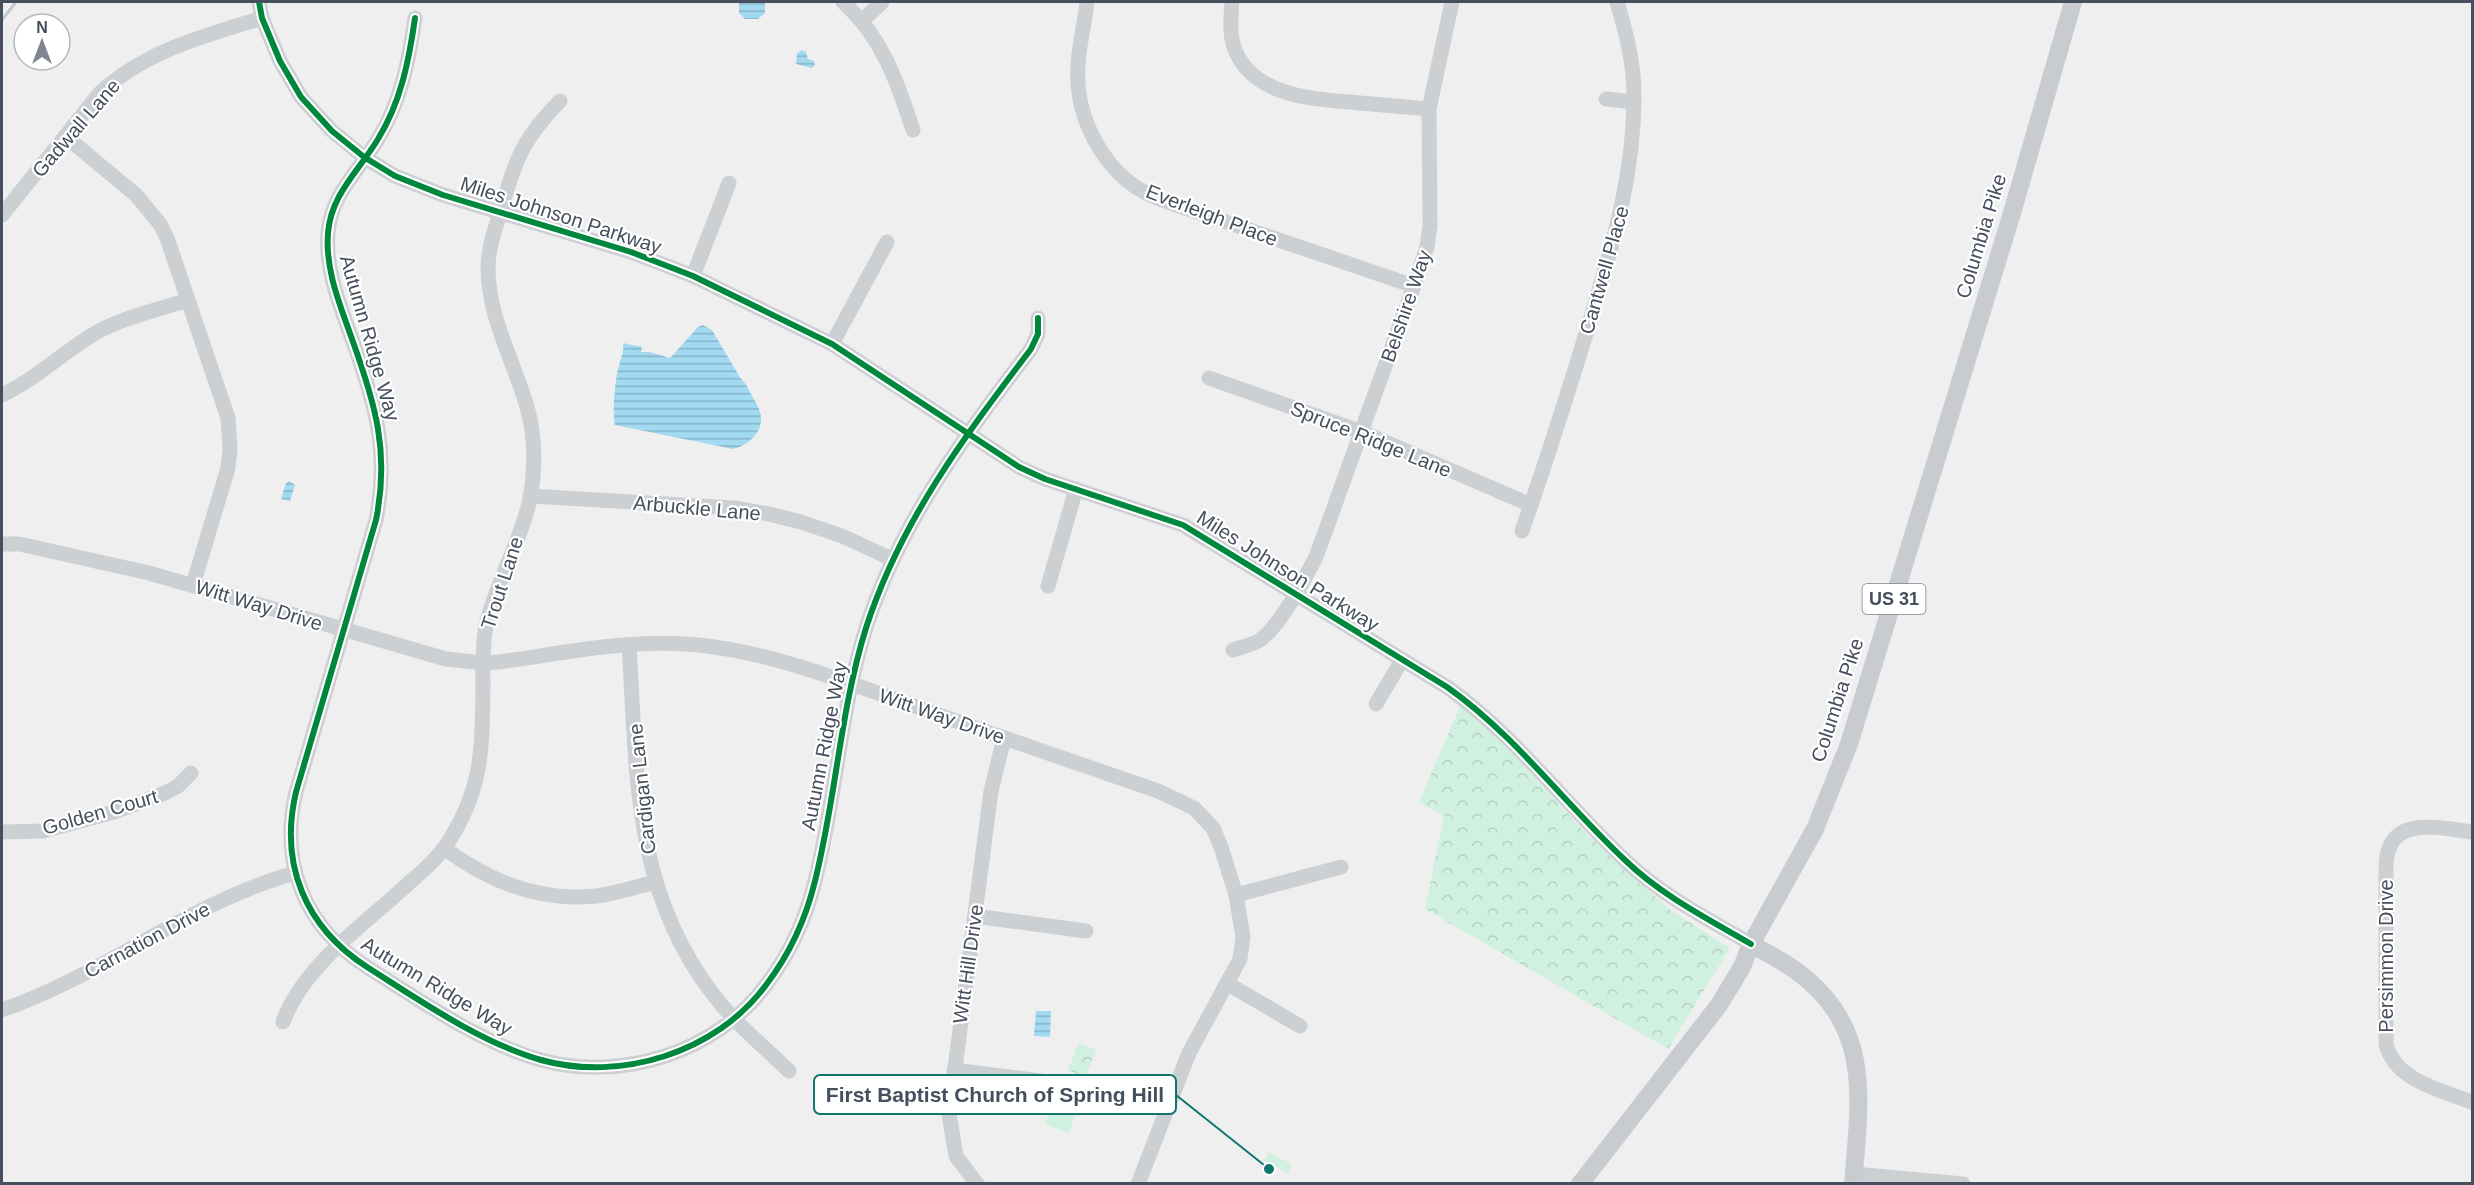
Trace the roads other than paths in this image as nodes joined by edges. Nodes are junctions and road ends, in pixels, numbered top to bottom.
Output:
1 (259, 2) edge
2 (843, 2) edge
3 (882, 2) edge
4 (1087, 2) edge
5 (1232, 2) edge
6 (1452, 2) edge
7 (1617, 2) edge
8 (2073, 2) edge
9 (262, 18) junction
10 (415, 18) dead end
11 (862, 21) junction
12 (1606, 99) dead end
13 (560, 101) dead end
14 (1634, 102) junction
15 (1429, 109) junction
16 (913, 130) dead end
17 (65, 136) junction
18 (364, 157) junction
19 (729, 183) dead end
20 (500, 212) junction
21 (2, 215) edge
22 (887, 242) dead end
23 (693, 276) junction
24 (1414, 286) junction
25 (188, 300) junction
26 (1038, 318) dead end
27 (832, 344) junction
28 (1209, 378) dead end
29 (2, 395) edge
30 (1362, 432) junction
31 (967, 434) junction
32 (1076, 489) junction
33 (530, 496) junction
34 (1531, 505) junction
35 (1522, 531) dead end
36 (2, 544) edge
37 (892, 559) junction
38 (193, 585) junction
39 (1048, 586) dead end
40 (1295, 596) junction
41 (344, 630) junction
42 (629, 645) junction
43 (1233, 650) dead end
44 (1402, 660) junction
45 (483, 663) junction
46 (851, 684) junction
47 (1376, 704) dead end
48 (1004, 738) junction
49 (191, 773) dead end
50 (2, 832) edge
51 (2472, 832) edge
52 (444, 848) junction
53 (1341, 867) dead end
54 (295, 873) junction
55 (655, 882) junction
56 (1236, 895) junction
57 (975, 916) junction
58 (1086, 931) dead end
59 (1750, 944) junction
60 (339, 946) junction
61 (1228, 984) junction
62 (2, 1010) edge
63 (733, 1018) junction
64 (283, 1023) dead end
65 (1300, 1026) dead end
66 (954, 1070) junction
67 (789, 1071) dead end
68 (1048, 1082) dead end
69 (2472, 1102) edge
70 (1853, 1179) edge
71 (1582, 1180) edge
72 (977, 1184) edge
73 (1138, 1184) edge
74 (1963, 1184) edge

1 - 9 street, Miles Johnson Parkway
2 - 11 street
3 - 11 street
4 - 24 street, Everleigh Place
5 - 15 street
6 - 15 street, Belshire Way
7 - 14 street, Cantwell Place
8 - 59 main road, Columbia Pike / US 31
9 - 17 street, Gadwall Lane
9 - 18 street, Miles Johnson Parkway
10 - 18 street, Autumn Ridge Way
11 - 16 street
12 - 14 street
13 - 20 street, Trout Lane
14 - 34 street, Cantwell Place
15 - 24 street, Belshire Way
17 - 21 street, Gadwall Lane
17 - 25 street
18 - 20 street, Miles Johnson Parkway
18 - 41 street, Autumn Ridge Way
19 - 23 street
20 - 23 street, Miles Johnson Parkway
20 - 33 street, Trout Lane
22 - 27 street
23 - 27 street, Miles Johnson Parkway
24 - 30 street, Belshire Way
25 - 29 street
25 - 38 street
26 - 31 street, Autumn Ridge Way
27 - 31 street, Miles Johnson Parkway
28 - 30 street, Spruce Ridge Lane
30 - 34 street, Spruce Ridge Lane
30 - 40 street, Belshire Way
31 - 32 street, Miles Johnson Parkway
31 - 37 street, Autumn Ridge Way
32 - 39 street
32 - 40 street, Miles Johnson Parkway
33 - 37 street, Arbuckle Lane
33 - 45 street, Trout Lane
34 - 35 street, Cantwell Place
36 - 38 street, Witt Way Drive
37 - 46 street, Autumn Ridge Way
38 - 41 street, Witt Way Drive
40 - 43 street, Belshire Way
40 - 44 street, Miles Johnson Parkway
41 - 45 street, Witt Way Drive
41 - 54 street, Autumn Ridge Way
42 - 45 street, Witt Way Drive
42 - 46 street, Witt Way Drive
42 - 55 street, Cardigan Lane
44 - 47 street
44 - 59 street, Miles Johnson Parkway
45 - 52 street, Trout Lane
46 - 48 street, Witt Way Drive
46 - 63 street, Autumn Ridge Way
48 - 56 street, Witt Way Drive
48 - 57 street, Witt Hill Drive
49 - 50 street, Golden Court
51 - 69 street, Persimmon Drive
52 - 55 street
52 - 60 street, Trout Lane
53 - 56 street
54 - 60 street, Autumn Ridge Way
54 - 62 street, Carnation Drive
55 - 63 street, Cardigan Lane
56 - 61 street, Witt Way Drive
57 - 58 street
57 - 66 street, Witt Hill Drive
59 - 70 main road
59 - 71 main road, Columbia Pike / US 31
60 - 63 street, Autumn Ridge Way
60 - 64 street, Trout Lane
61 - 65 street
61 - 73 street, Witt Way Drive
63 - 67 street, Cardigan Lane
66 - 68 street
66 - 72 street, Witt Hill Drive
70 - 74 street

